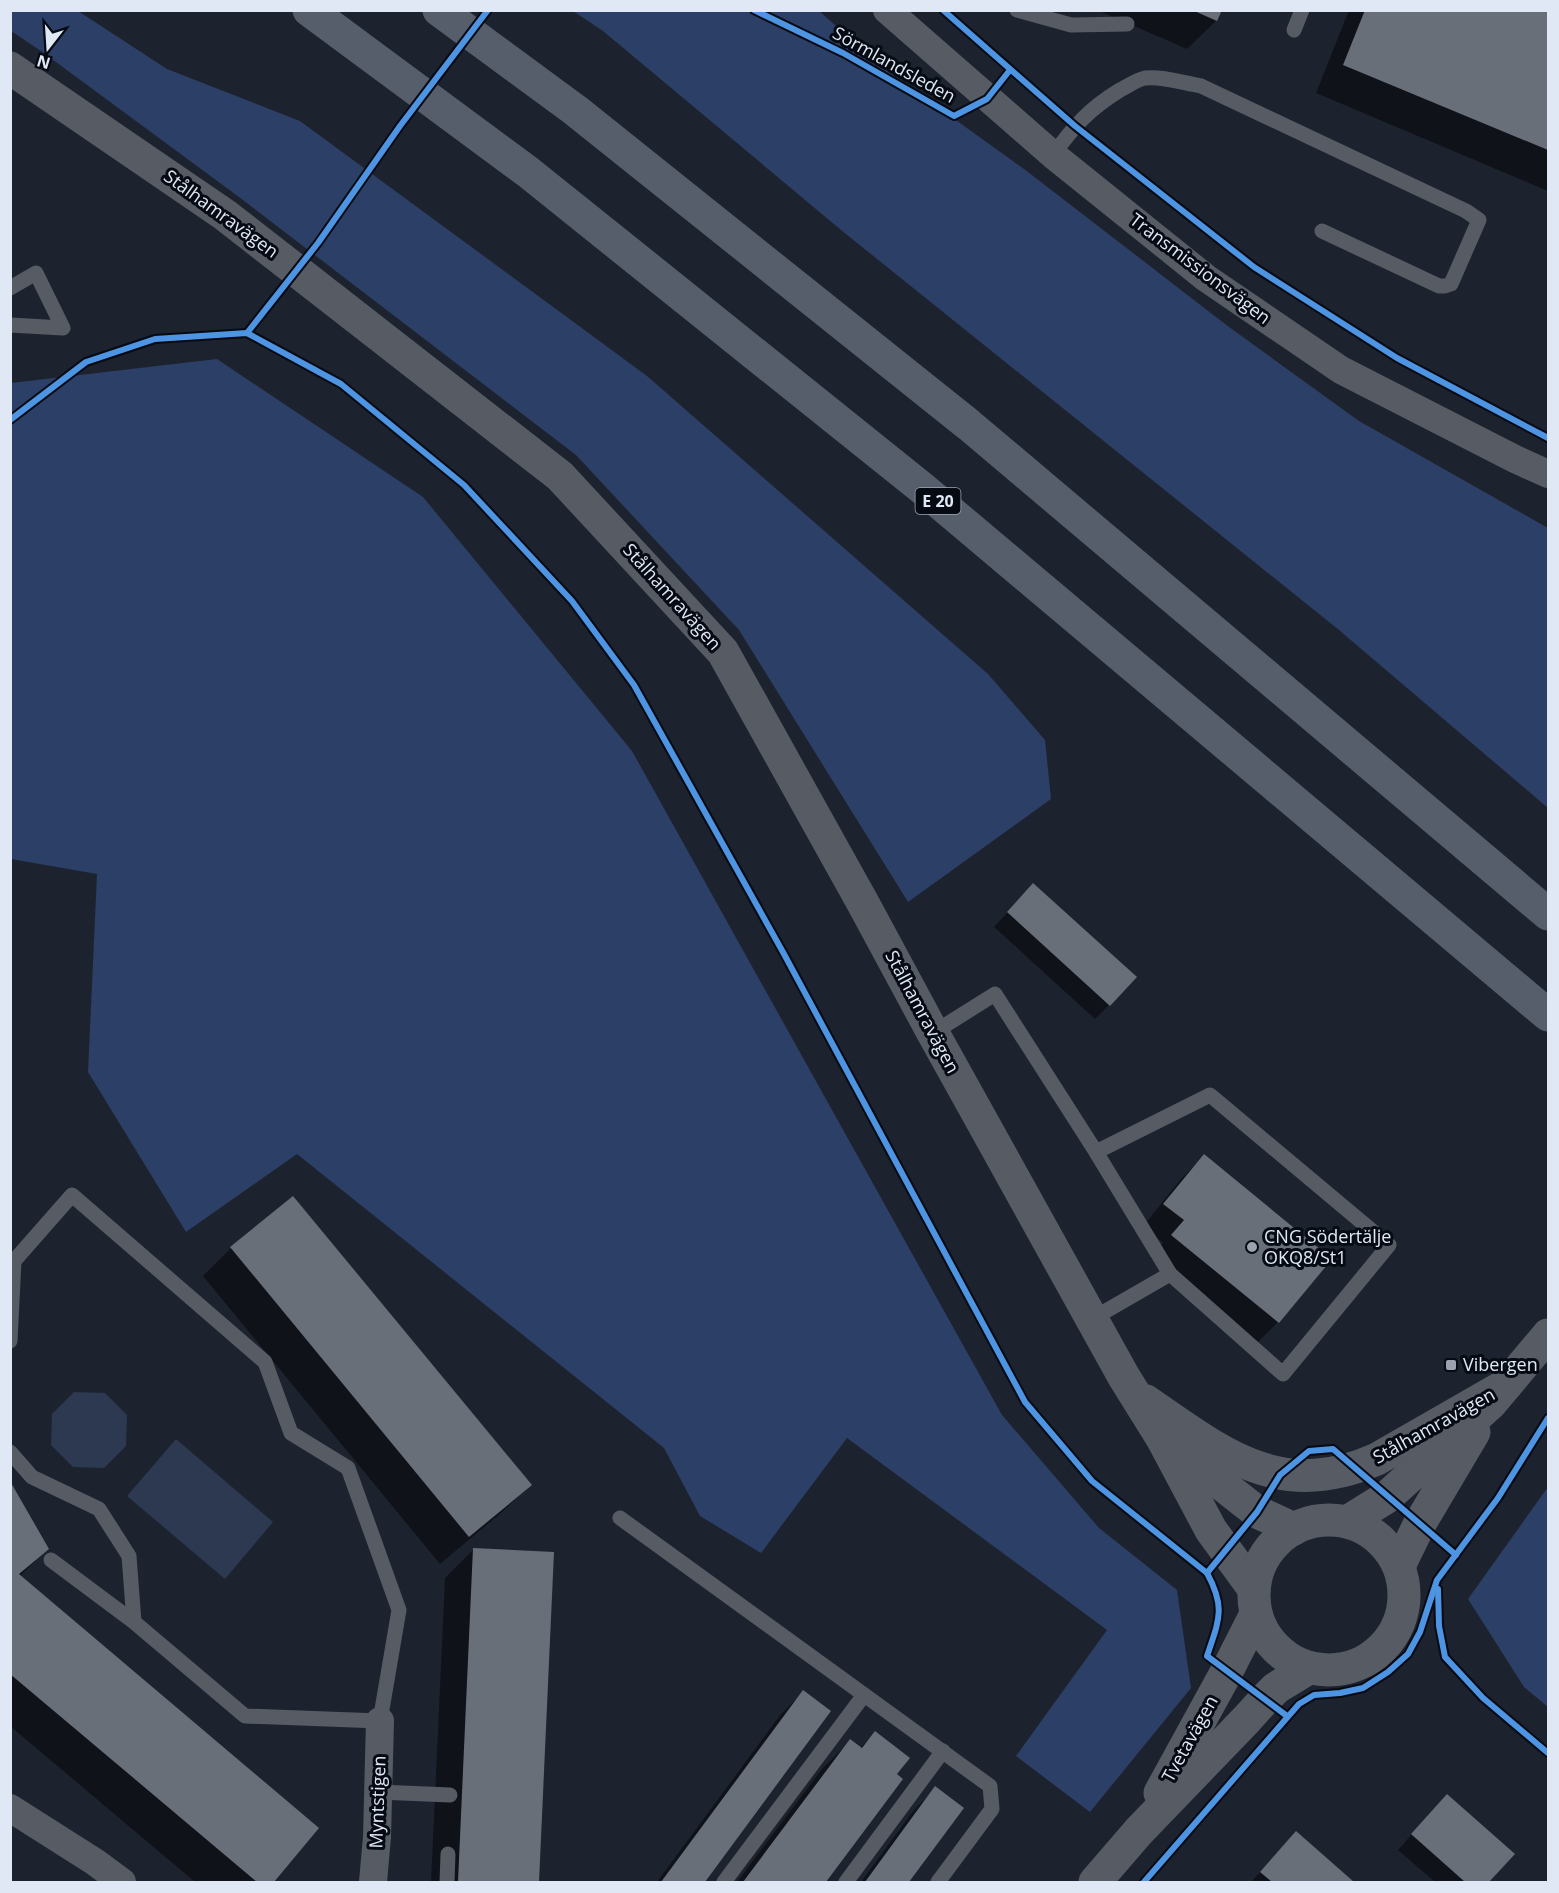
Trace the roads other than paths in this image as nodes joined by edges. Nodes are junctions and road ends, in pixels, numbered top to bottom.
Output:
1 (309, 10) edge
2 (439, 10) edge
3 (887, 10) edge
4 (1017, 10) edge
5 (1302, 10) edge
6 (1127, 24) dead end
7 (1294, 30) dead end
8 (12, 71) edge
9 (1053, 155) junction
10 (1322, 231) dead end
11 (10, 288) edge
12 (10, 325) edge
13 (1548, 474) edge
14 (1548, 914) edge
15 (1548, 1015) edge
16 (933, 1033) junction
17 (1096, 1152) junction
18 (1170, 1274) junction
19 (1092, 1319) junction
20 (1548, 1335) edge
21 (10, 1341) edge
22 (1134, 1393) junction
23 (1499, 1394) junction
24 (1162, 1438) junction
25 (10, 1452) edge
26 (620, 1518) dead end
27 (1347, 1522) junction
28 (1294, 1529) junction
29 (51, 1560) dead end
30 (1399, 1566) junction
31 (1255, 1601) junction
32 (134, 1622) junction
33 (1309, 1668) junction
34 (864, 1695) junction
35 (380, 1721) junction
36 (943, 1752) junction
37 (378, 1792) junction
38 (450, 1795) dead end
39 (10, 1808) edge
40 (1139, 1831) junction
41 (448, 1854) dead end
42 (122, 1882) edge
43 (373, 1882) edge
44 (447, 1882) edge
45 (724, 1882) edge
46 (846, 1882) edge
47 (938, 1882) edge
48 (1095, 1882) edge

1 - 15 highway, E 20
2 - 14 highway
3 - 9 street, Transmissionsvägen
4 - 6 lane
5 - 7 lane
8 - 16 main road, Stålhamravägen
9 - 10 lane
9 - 13 street, Transmissionsvägen
11 - 12 lane
16 - 17 lane
16 - 19 main road, Stålhamravägen
17 - 18 lane
17 - 18 lane
18 - 19 lane
19 - 22 main road, Stålhamravägen
20 - 23 main road
21 - 35 lane
22 - 23 main road, Stålhamravägen
22 - 24 main road, Stålhamravägen
23 - 27 main road
23 - 30 main road
24 - 28 main road, Stålhamravägen
24 - 31 main road, Stålhamravägen
25 - 32 lane
26 - 34 lane
27 - 28 main road
27 - 30 main road
28 - 31 main road
29 - 32 lane
30 - 33 main road
31 - 33 main road
31 - 40 main road, Tvetavägen
32 - 35 lane
33 - 40 main road, Tvetavägen
34 - 36 lane
34 - 45 lane
35 - 37 street, Myntstigen
36 - 46 lane
36 - 47 lane
37 - 38 lane
37 - 43 street, Myntstigen
39 - 42 street
40 - 48 main road, Tvetavägen
41 - 44 lane

